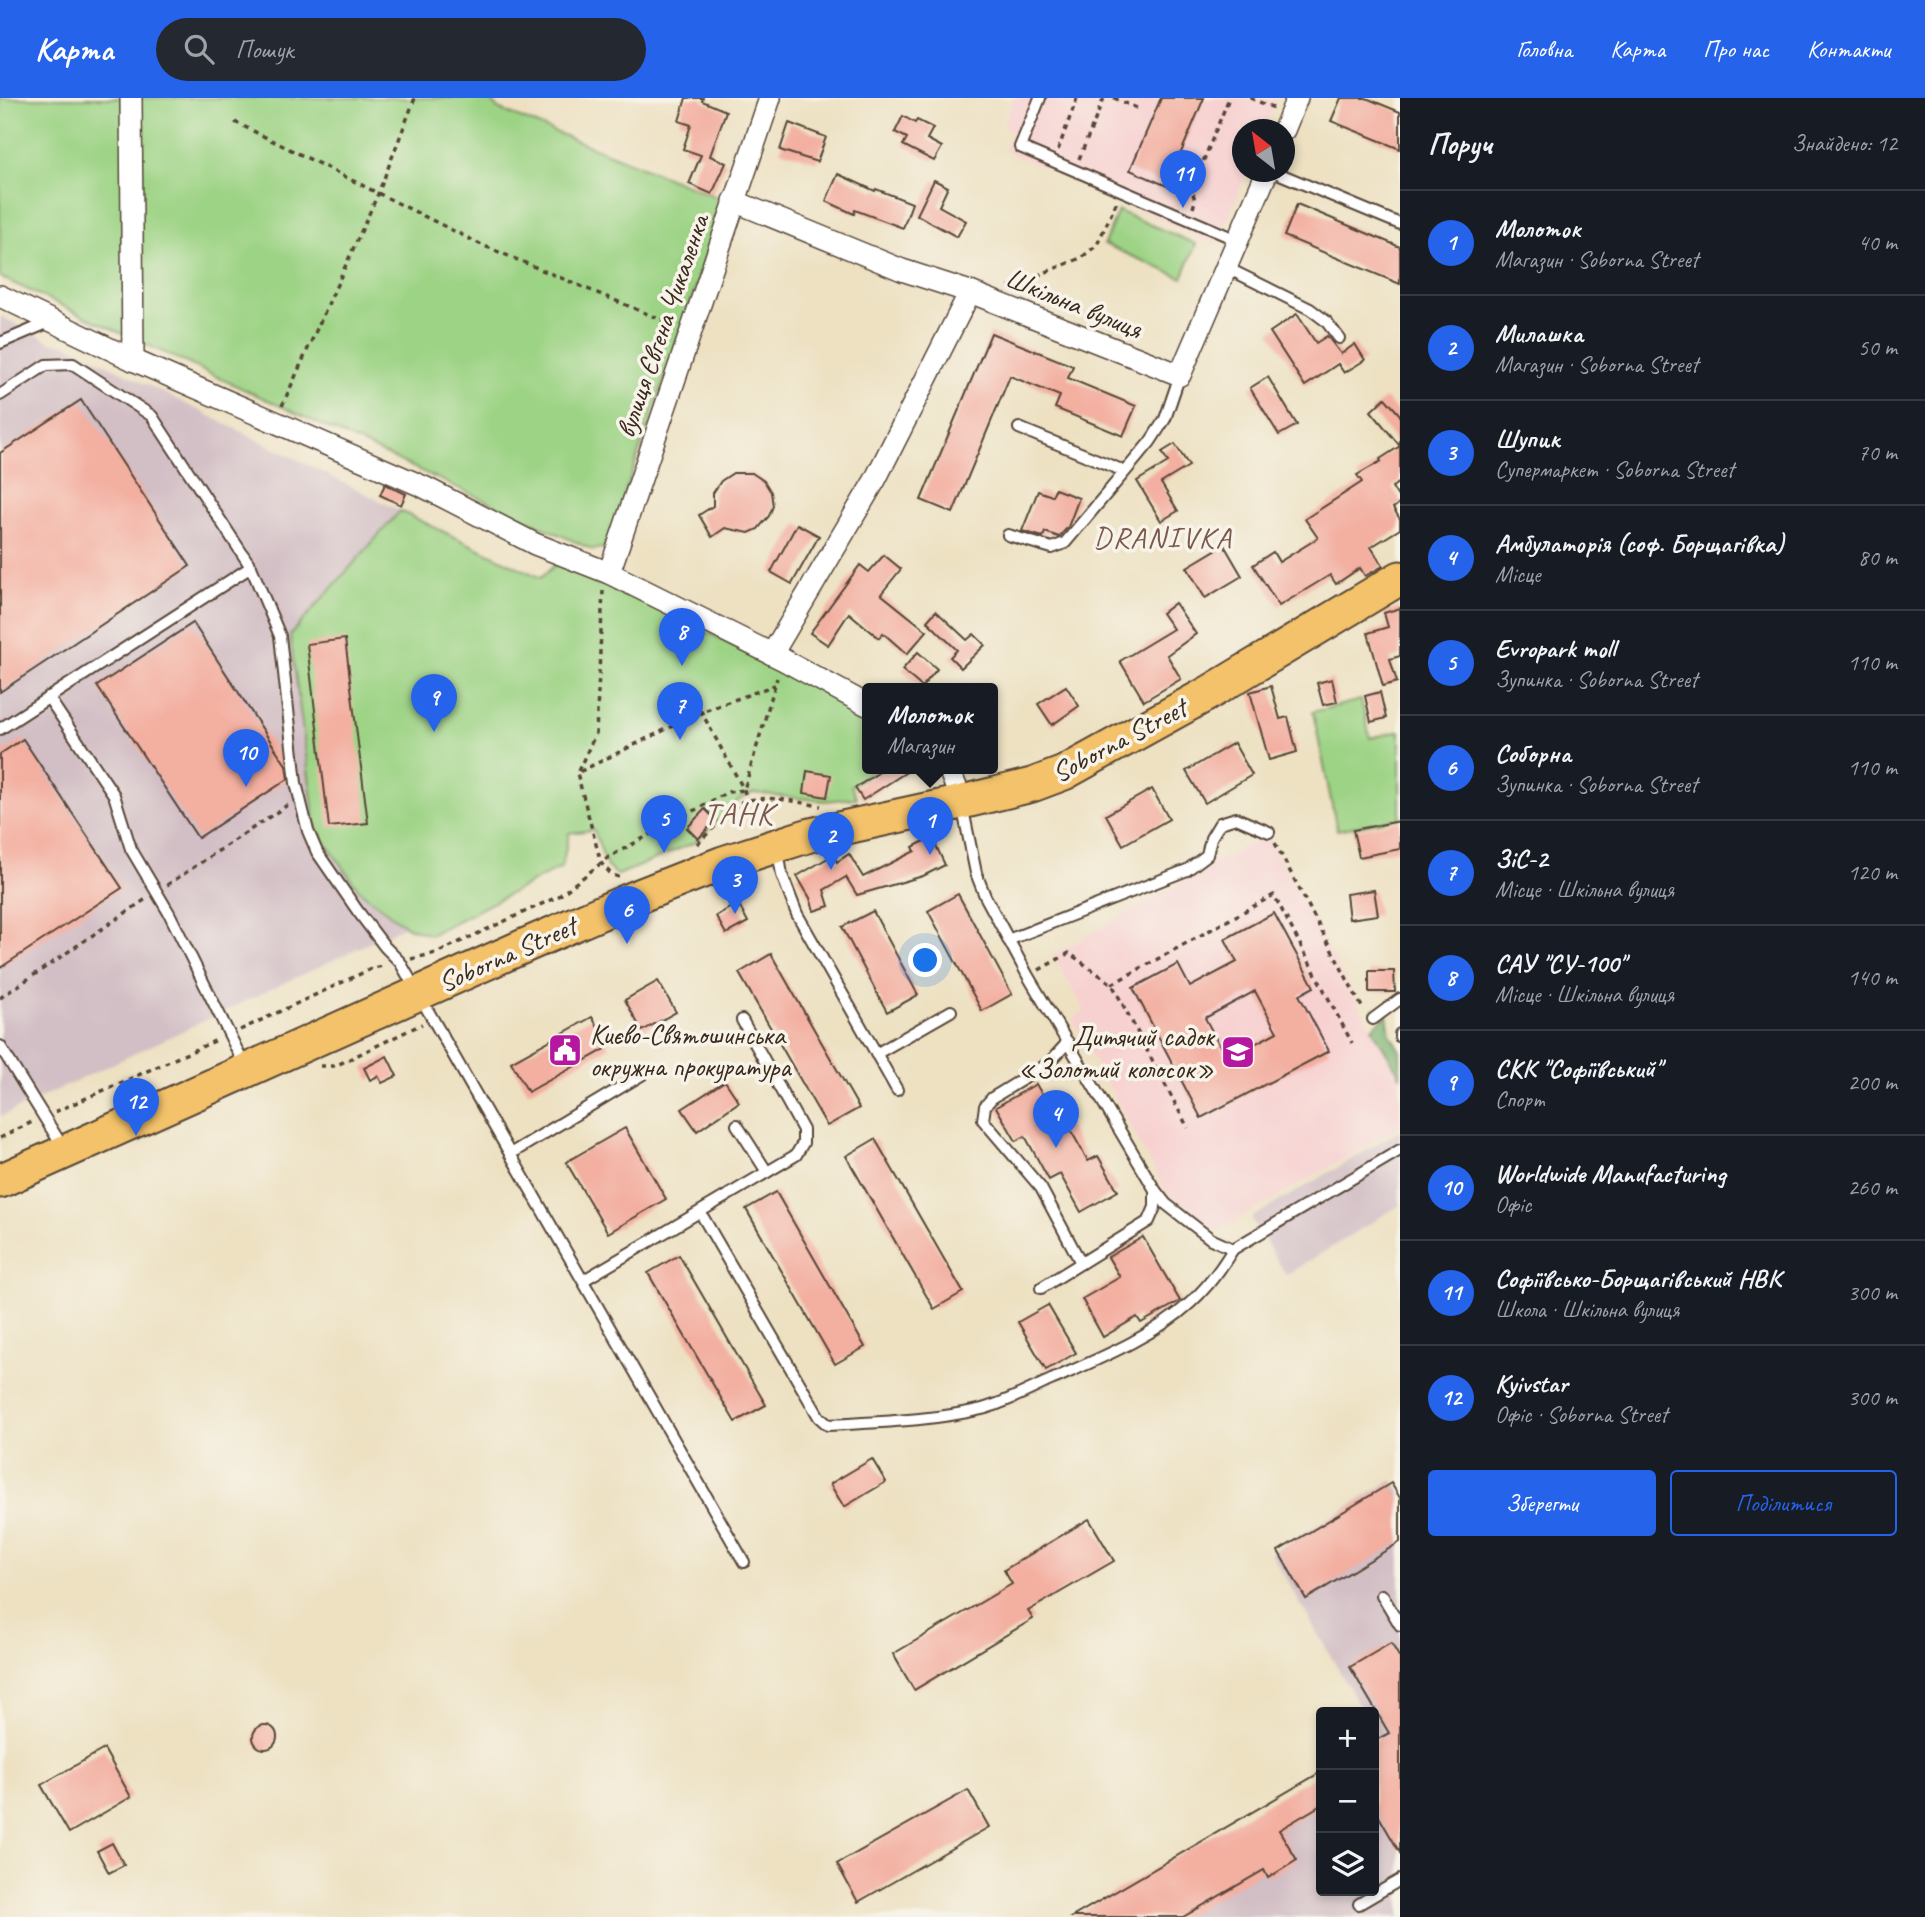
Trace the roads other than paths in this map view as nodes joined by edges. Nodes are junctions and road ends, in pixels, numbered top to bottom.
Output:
1 (131, 98) edge
2 (770, 98) edge
3 (1040, 98) edge
4 (1295, 180) edge
5 (1263, 182) edge
6 (734, 201) junction
7 (1400, 225) edge
8 (1237, 240) junction
9 (1225, 267) junction
10 (970, 292) junction
11 (0, 296) edge
12 (54, 321) junction
13 (1339, 338) dead end
14 (0, 344) edge
15 (133, 360) junction
16 (1180, 375) junction
17 (0, 395) edge
18 (1019, 428) dead end
19 (1124, 471) junction
20 (1008, 535) dead end
21 (251, 567) junction
22 (609, 573) junction
23 (1400, 578) edge
24 (777, 657) junction
25 (48, 697) junction
26 (862, 702) edge
27 (0, 729) edge
28 (951, 774) edge
29 (961, 802) junction
30 (1269, 832) road end
31 (769, 847) junction
32 (1008, 940) junction
33 (419, 994) junction
34 (1400, 999) edge
35 (951, 1011) dead end
36 (1373, 1019) road end
37 (742, 1020) dead end
38 (1068, 1042) junction
39 (0, 1046) edge
40 (876, 1054) junction
41 (247, 1070) junction
42 (643, 1074) dead end
43 (897, 1090) dead end
44 (737, 1125) dead end
45 (1400, 1150) edge
46 (66, 1151) junction
47 (510, 1154) junction
48 (767, 1172) junction
49 (0, 1181) edge
50 (1155, 1190) junction
51 (700, 1212) junction
52 (1233, 1249) junction
53 (1082, 1263) junction
54 (584, 1280) junction
55 (1041, 1288) dead end
56 (744, 1562) dead end
57 (1382, 1595) dead end
58 (1400, 1625) edge
59 (1400, 1880) edge
60 (1359, 1903) dead end

1 - 15 street
2 - 6 street, вулиця Євгена Чикаленка
3 - 8 lane
4 - 7 lane
5 - 8 street
6 - 10 street
6 - 22 street, вулиця Євгена Чикаленка
8 - 9 street
9 - 13 lane
9 - 16 street
10 - 16 street, Шкільна вулиця
10 - 24 street, Шкільна вулиця
11 - 12 street
12 - 14 lane
12 - 15 street
15 - 22 street
16 - 19 lane
17 - 21 lane
18 - 19 lane
19 - 20 lane
21 - 25 lane
21 - 33 lane
22 - 24 street
23 - 29 main road, Soborna Street
24 - 26 street
25 - 27 lane
25 - 41 lane
28 - 29 street
29 - 31 main road, Soborna Street
29 - 32 lane
30 - 32 lane
31 - 33 main road, Soborna Street
31 - 40 lane
32 - 38 lane
33 - 41 main road, Soborna Street
33 - 47 lane
34 - 36 lane
35 - 40 lane
37 - 48 lane
38 - 50 lane
38 - 53 lane
39 - 46 lane
40 - 43 lane
41 - 46 main road, Soborna Street
42 - 47 lane
44 - 48 lane
45 - 52 lane
46 - 49 main road, Soborna Street
47 - 54 lane
48 - 51 lane
50 - 52 lane
50 - 53 lane
51 - 52 lane
51 - 54 lane
53 - 55 lane
54 - 56 lane
57 - 58 lane
59 - 60 lane

